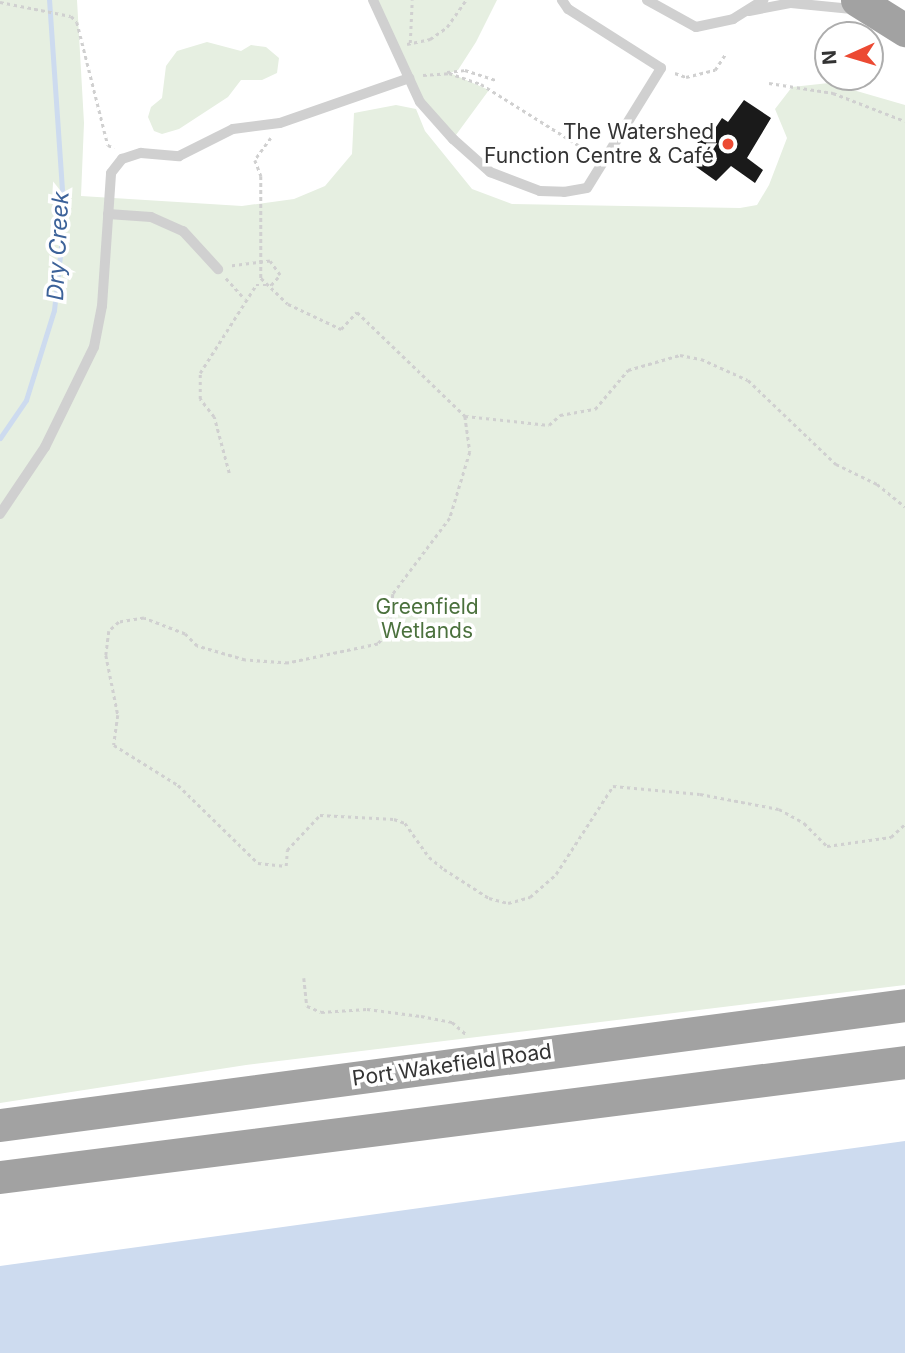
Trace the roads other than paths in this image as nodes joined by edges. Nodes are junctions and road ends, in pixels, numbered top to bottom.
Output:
1 (373, 0) edge
2 (562, 0) edge
3 (647, 0) edge
4 (754, 0) edge
5 (763, 0) edge
6 (749, 11) junction
7 (882, 16) edge
8 (409, 78) junction
9 (108, 214) junction
10 (218, 269) road end
11 (0, 514) edge
12 (905, 1005) edge
13 (905, 1062) edge
14 (0, 1125) edge
15 (0, 1177) edge

1 - 8 lane
2 - 8 lane
3 - 6 lane
4 - 6 lane
5 - 6 lane
6 - 7 lane
8 - 9 lane
9 - 10 lane
9 - 11 lane
12 - 14 highway, Port Wakefield Road
13 - 15 highway

